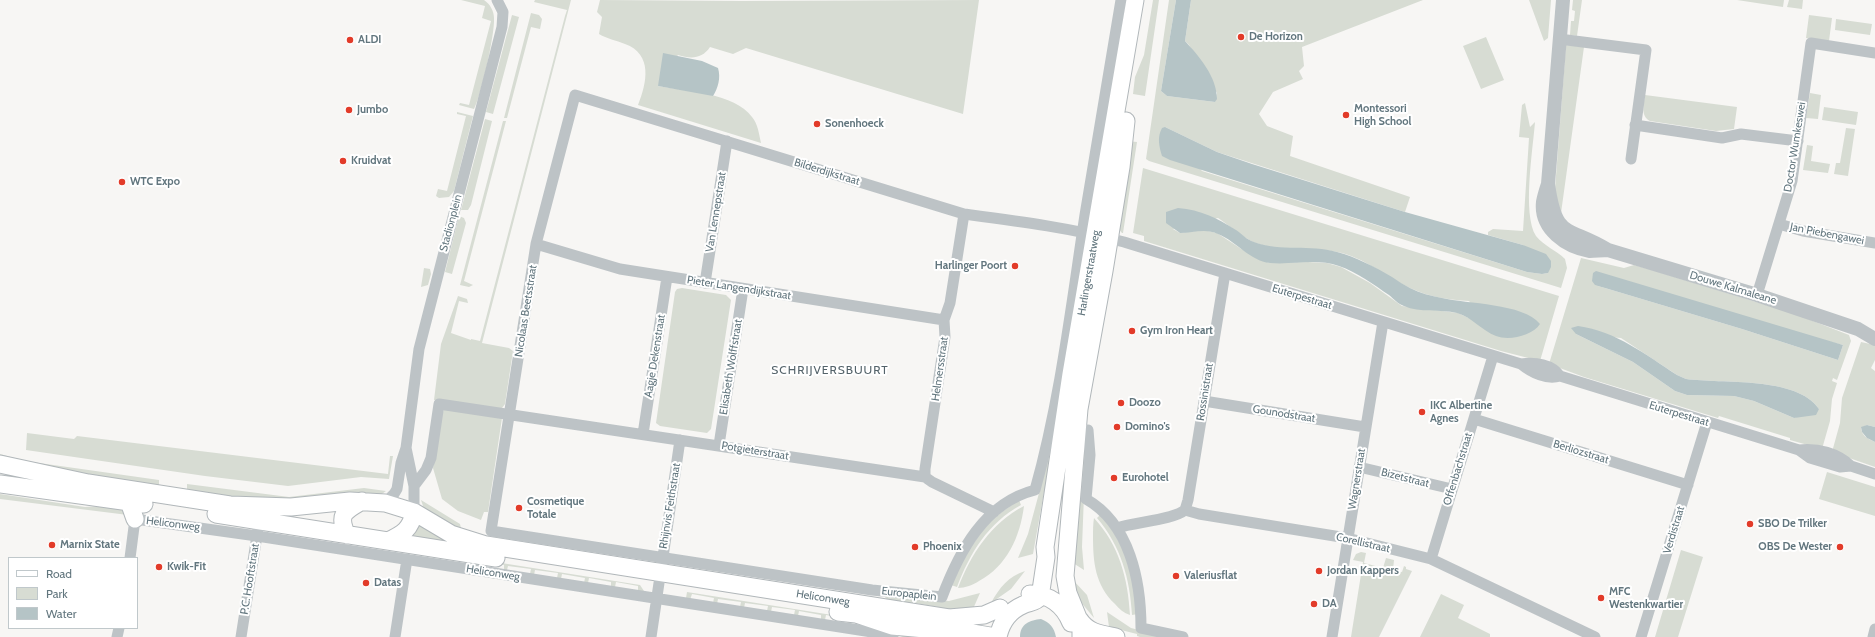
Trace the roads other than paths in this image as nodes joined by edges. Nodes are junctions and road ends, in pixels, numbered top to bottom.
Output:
1 (497, 0) edge
2 (1120, 0) edge
3 (1135, 0) edge
4 (1142, 0) edge
5 (1563, 0) edge
6 (1559, 39) junction
7 (1875, 53) edge
8 (575, 95) joint
9 (1636, 125) junction
10 (1798, 141) junction
11 (726, 142) junction
12 (1631, 159) dead end
13 (964, 214) junction
14 (1779, 224) junction
15 (1096, 235) junction
16 (1875, 243) edge
17 (536, 244) junction
18 (1225, 273) junction
19 (667, 277) junction
20 (705, 283) junction
21 (743, 289) junction
22 (1757, 295) junction
23 (944, 320) junction
24 (1383, 322) junction
25 (1875, 328) edge
26 (1858, 329) junction
27 (1875, 339) edge
28 (1494, 356) junction
29 (1204, 401) junction
30 (510, 413) junction
31 (1474, 419) junction
32 (1707, 422) junction
33 (1365, 427) junction
34 (1088, 430) dead end
35 (643, 434) junction
36 (680, 440) junction
37 (718, 445) junction
38 (406, 448) junction
39 (0, 464) edge
40 (1359, 467) junction
41 (1875, 474) edge
42 (925, 477) junction
43 (1073, 481) junction
44 (0, 484) edge
45 (1688, 485) junction
46 (414, 486) junction
47 (1452, 489) junction
48 (1035, 490) joint
49 (362, 501) junction
50 (129, 502) junction
51 (385, 503) junction
52 (1185, 510) junction
53 (414, 512) junction
54 (994, 512) junction
55 (135, 519) junction
56 (258, 528) junction
57 (1117, 528) junction
58 (491, 531) joint
59 (346, 535) junction
60 (1347, 538) junction
61 (388, 541) junction
62 (1045, 547) junction
63 (130, 557) edge
64 (407, 559) junction
65 (1431, 559) junction
66 (660, 578) junction
67 (872, 590) junction
68 (1023, 594) junction
69 (1040, 594) junction
70 (886, 608) junction
71 (1000, 608) junction
72 (1076, 629) edge
73 (1875, 629) edge
74 (936, 630) junction
75 (892, 631) edge
76 (241, 637) edge
77 (395, 637) edge
78 (651, 637) edge
79 (954, 637) edge
80 (993, 637) edge
81 (1116, 637) edge
82 (1183, 637) edge
83 (1332, 637) edge
84 (1595, 637) edge
85 (1641, 637) edge
86 (1873, 637) edge

1 - 38 street, Stadionplein
2 - 15 street, Harlingerstraatweg
3 - 15 main road, Harlingerstraatweg
4 - 15 main road, Harlingerstraatweg
5 - 6 street, Douwe Kalmaleane
6 - 9 street
6 - 22 street, Douwe Kalmaleane
7 - 10 street, Doctor Wumkeswei
8 - 11 street, Bilderdijkstraat
8 - 17 street, Nicolaas Beetsstraat
9 - 10 street
9 - 12 street
10 - 14 street, Doctor Wumkeswei
11 - 13 street, Bilderdijkstraat
11 - 20 street, Van Lennepstraat
13 - 15 street, Bilderdijkstraat
13 - 23 street, Helmersstraat
14 - 16 street, Jan Piebengawei
14 - 22 street, Doctor Wumkeswei
15 - 18 street, Euterpestraat
15 - 43 main road, Harlingerstraatweg
15 - 48 street, Harlingerstraatweg
15 - 62 main road, Harlingerstraatweg
17 - 19 street, Pieter Langendijkstraat
17 - 30 street, Nicolaas Beetsstraat
18 - 24 street, Euterpestraat
18 - 29 street, Rossinistraat
19 - 20 street, Pieter Langendijkstraat
19 - 35 street, Aagje Dekenstraat
20 - 21 street, Pieter Langendijkstraat
21 - 23 street, Pieter Langendijkstraat
21 - 37 street, Elisabeth Wolffstraat
22 - 26 street, Douwe Kalmaleane
23 - 42 street, Helmersstraat
24 - 28 street, Euterpestraat
24 - 33 street, Wagnerstraat
25 - 26 street, Douwe Kalmaleane
26 - 27 street, Douwe Kalmaleane
28 - 31 street, Offenbachstraat
28 - 32 street, Euterpestraat
29 - 33 street, Gounodstraat
29 - 52 street, Rossinistraat
30 - 35 street, Potgieterstraat
30 - 46 street, Potgieterstraat
30 - 58 street, Nicolaas Beetsstraat
31 - 45 street, Berliozstraat
31 - 47 street, Offenbachstraat
32 - 41 street, Euterpestraat
32 - 45 street, Verdistraat
33 - 40 street, Wagnerstraat
34 - 57 street
35 - 36 street, Potgieterstraat
36 - 37 street, Potgieterstraat
36 - 66 street, Rhijnvis Feithstraat
37 - 42 street, Potgieterstraat
38 - 46 street, Stadionplein
38 - 51 street, Stadionplein
39 - 49 main road, Heliconweg
40 - 47 street, Bizetstraat
40 - 60 street, Wagnerstraat
42 - 54 street, Potgieterstraat
43 - 72 main road, Harlingerstraatweg
43 - 72 main road, Harlingerstraatweg
44 - 50 main road, Heliconweg
45 - 85 street, Verdistraat
46 - 53 street, Stadionplein
47 - 65 street, Offenbachstraat
48 - 54 street, Europaplein
49 - 51 main road, Heliconweg
49 - 59 main road
50 - 55 main road
50 - 56 main road, Heliconweg
51 - 53 main road, Heliconweg
52 - 57 street
52 - 60 street, Corellistraat
53 - 61 main road
53 - 66 main road, Heliconweg
54 - 67 street, Europaplein
55 - 56 street, Heliconweg
55 - 63 street
56 - 59 main road, Heliconweg
56 - 64 street, Heliconweg
56 - 76 street, P.C. Hooftstraat
57 - 82 street
58 - 66 street, Heliconweg
59 - 61 main road, Heliconweg
60 - 65 street, Corellistraat
60 - 83 street, Wagnerstraat
61 - 66 main road, Heliconweg
62 - 68 main road, Harlingerstraatweg
62 - 69 main road, Harlingerstraatweg
64 - 66 street, Heliconweg
64 - 77 street
65 - 84 street, Corellistraat
66 - 67 street, Heliconweg
66 - 70 main road, Heliconweg
66 - 75 main road, Heliconweg
66 - 75 street, Heliconweg
66 - 78 street, Rhijnvis Feithstraat
67 - 70 street
68 - 69 main road
68 - 71 main road
69 - 72 main road
69 - 80 main road
70 - 71 main road, Heliconweg
71 - 80 main road
72 - 81 main road
73 - 86 street
74 - 75 main road, Heliconweg
74 - 79 main road, Heliconweg
74 - 80 main road, Heliconweg

